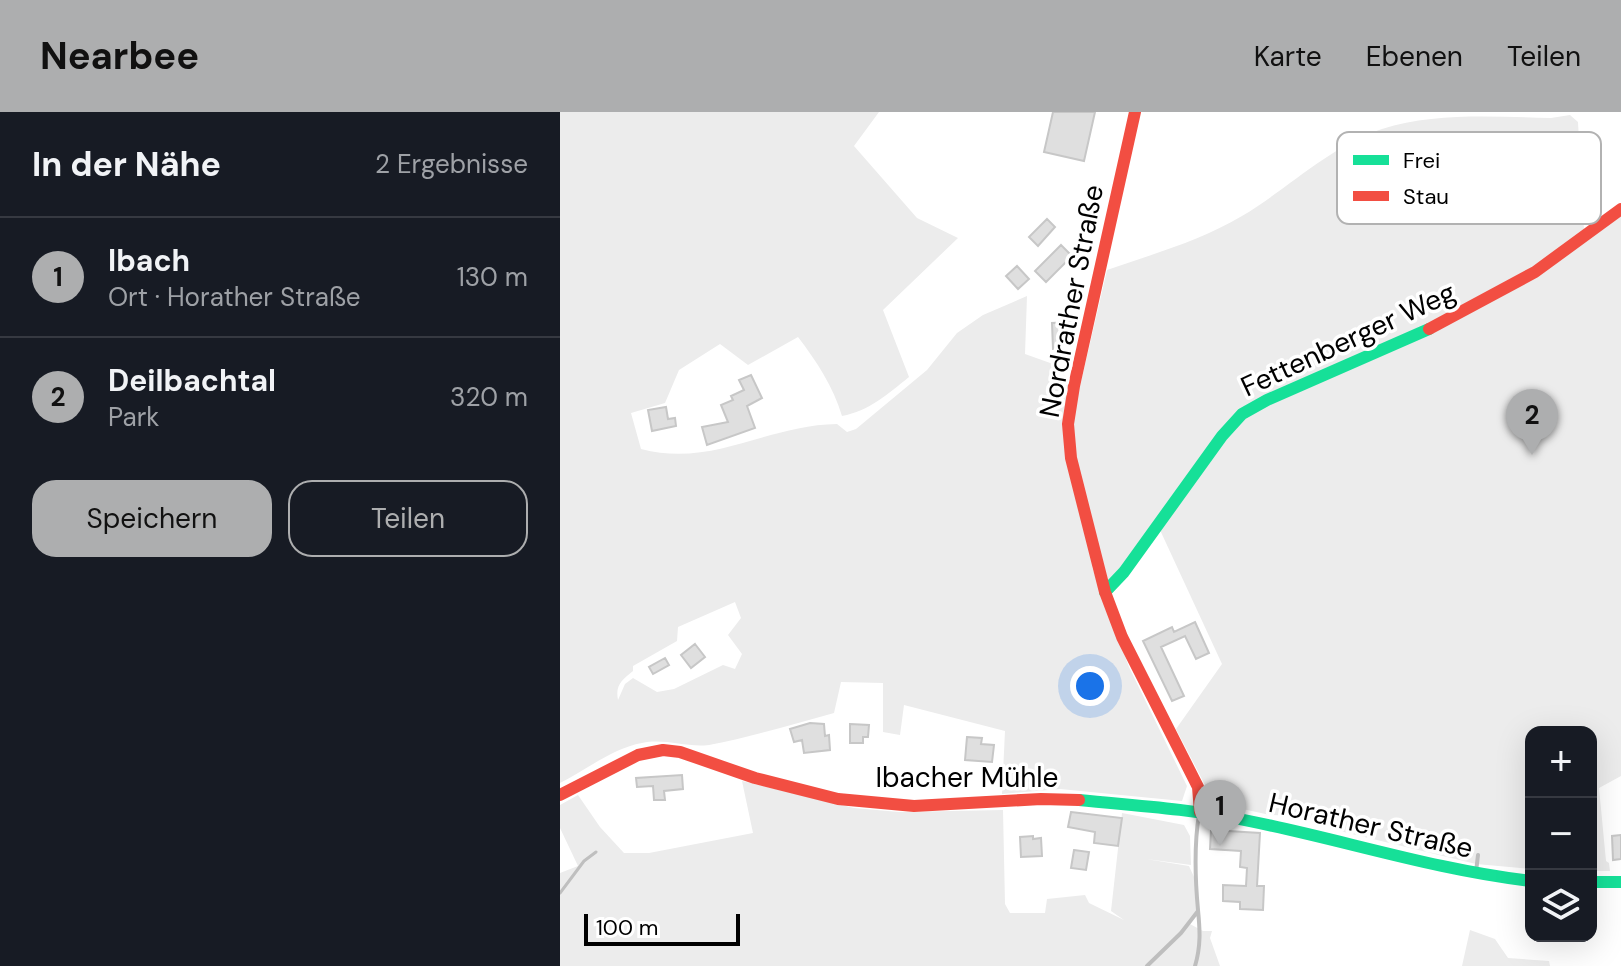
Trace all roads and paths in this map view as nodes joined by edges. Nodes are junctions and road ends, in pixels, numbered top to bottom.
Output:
1 (1135, 112) edge
2 (1621, 209) edge
3 (1105, 592) junction
4 (560, 795) edge
5 (1200, 812) junction
6 (1478, 855) dead end
7 (1475, 875) junction
8 (1525, 880) edge
9 (1597, 882) edge
10 (1621, 882) edge
11 (1198, 911) junction
12 (1147, 966) edge
13 (1195, 966) edge

1 - 3 main road, Nordrather Straße
2 - 3 main road, Fettenberger Weg
3 - 5 main road, Nordrather Straße
4 - 5 main road, Ibacher Mühle
5 - 7 main road, Horather Straße
5 - 11 lane
6 - 7 lane
7 - 8 main road, Horather Straße
9 - 10 main road
11 - 12 lane
11 - 13 lane

